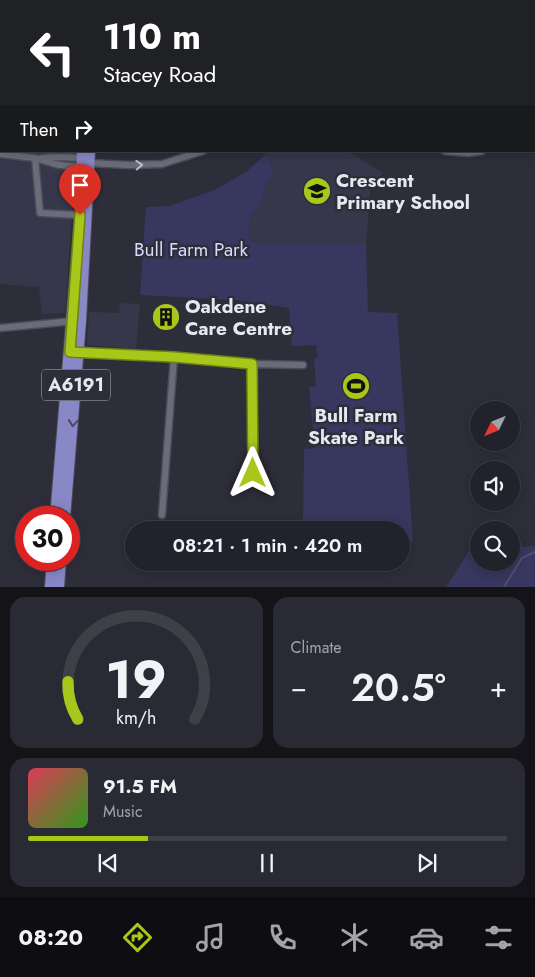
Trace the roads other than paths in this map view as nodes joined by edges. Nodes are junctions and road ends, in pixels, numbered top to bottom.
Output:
1 (199, 152) edge
2 (456, 152) edge
3 (475, 152) edge
4 (0, 154) edge
5 (35, 158) junction
6 (84, 159) edge
7 (80, 215) junction
8 (76, 321) junction
9 (0, 328) edge
10 (74, 352) junction
11 (174, 357) junction
12 (252, 364) junction
13 (303, 365) dead end
14 (253, 473) dead end
15 (63, 480) junction
16 (58, 506) edge
17 (64, 506) edge
18 (162, 514) dead end
19 (51, 571) edge
20 (60, 571) edge
21 (50, 587) edge
22 (59, 587) edge

6 -> 1 street
2 - 3 street
4 - 5 street
5 - 6 street
5 - 7 street
6 - 7 main road, A6191
6 - 8 main road, A6191
7 - 8 main road, A6191
8 - 9 street
8 - 10 main road, A6191
10 - 11 street
10 - 15 main road, A6191
11 - 12 street
11 - 18 street
12 - 13 street
12 - 14 street
15 - 16 main road, A6191
15 - 17 main road, A6191
19 - 21 main road
20 - 22 main road

